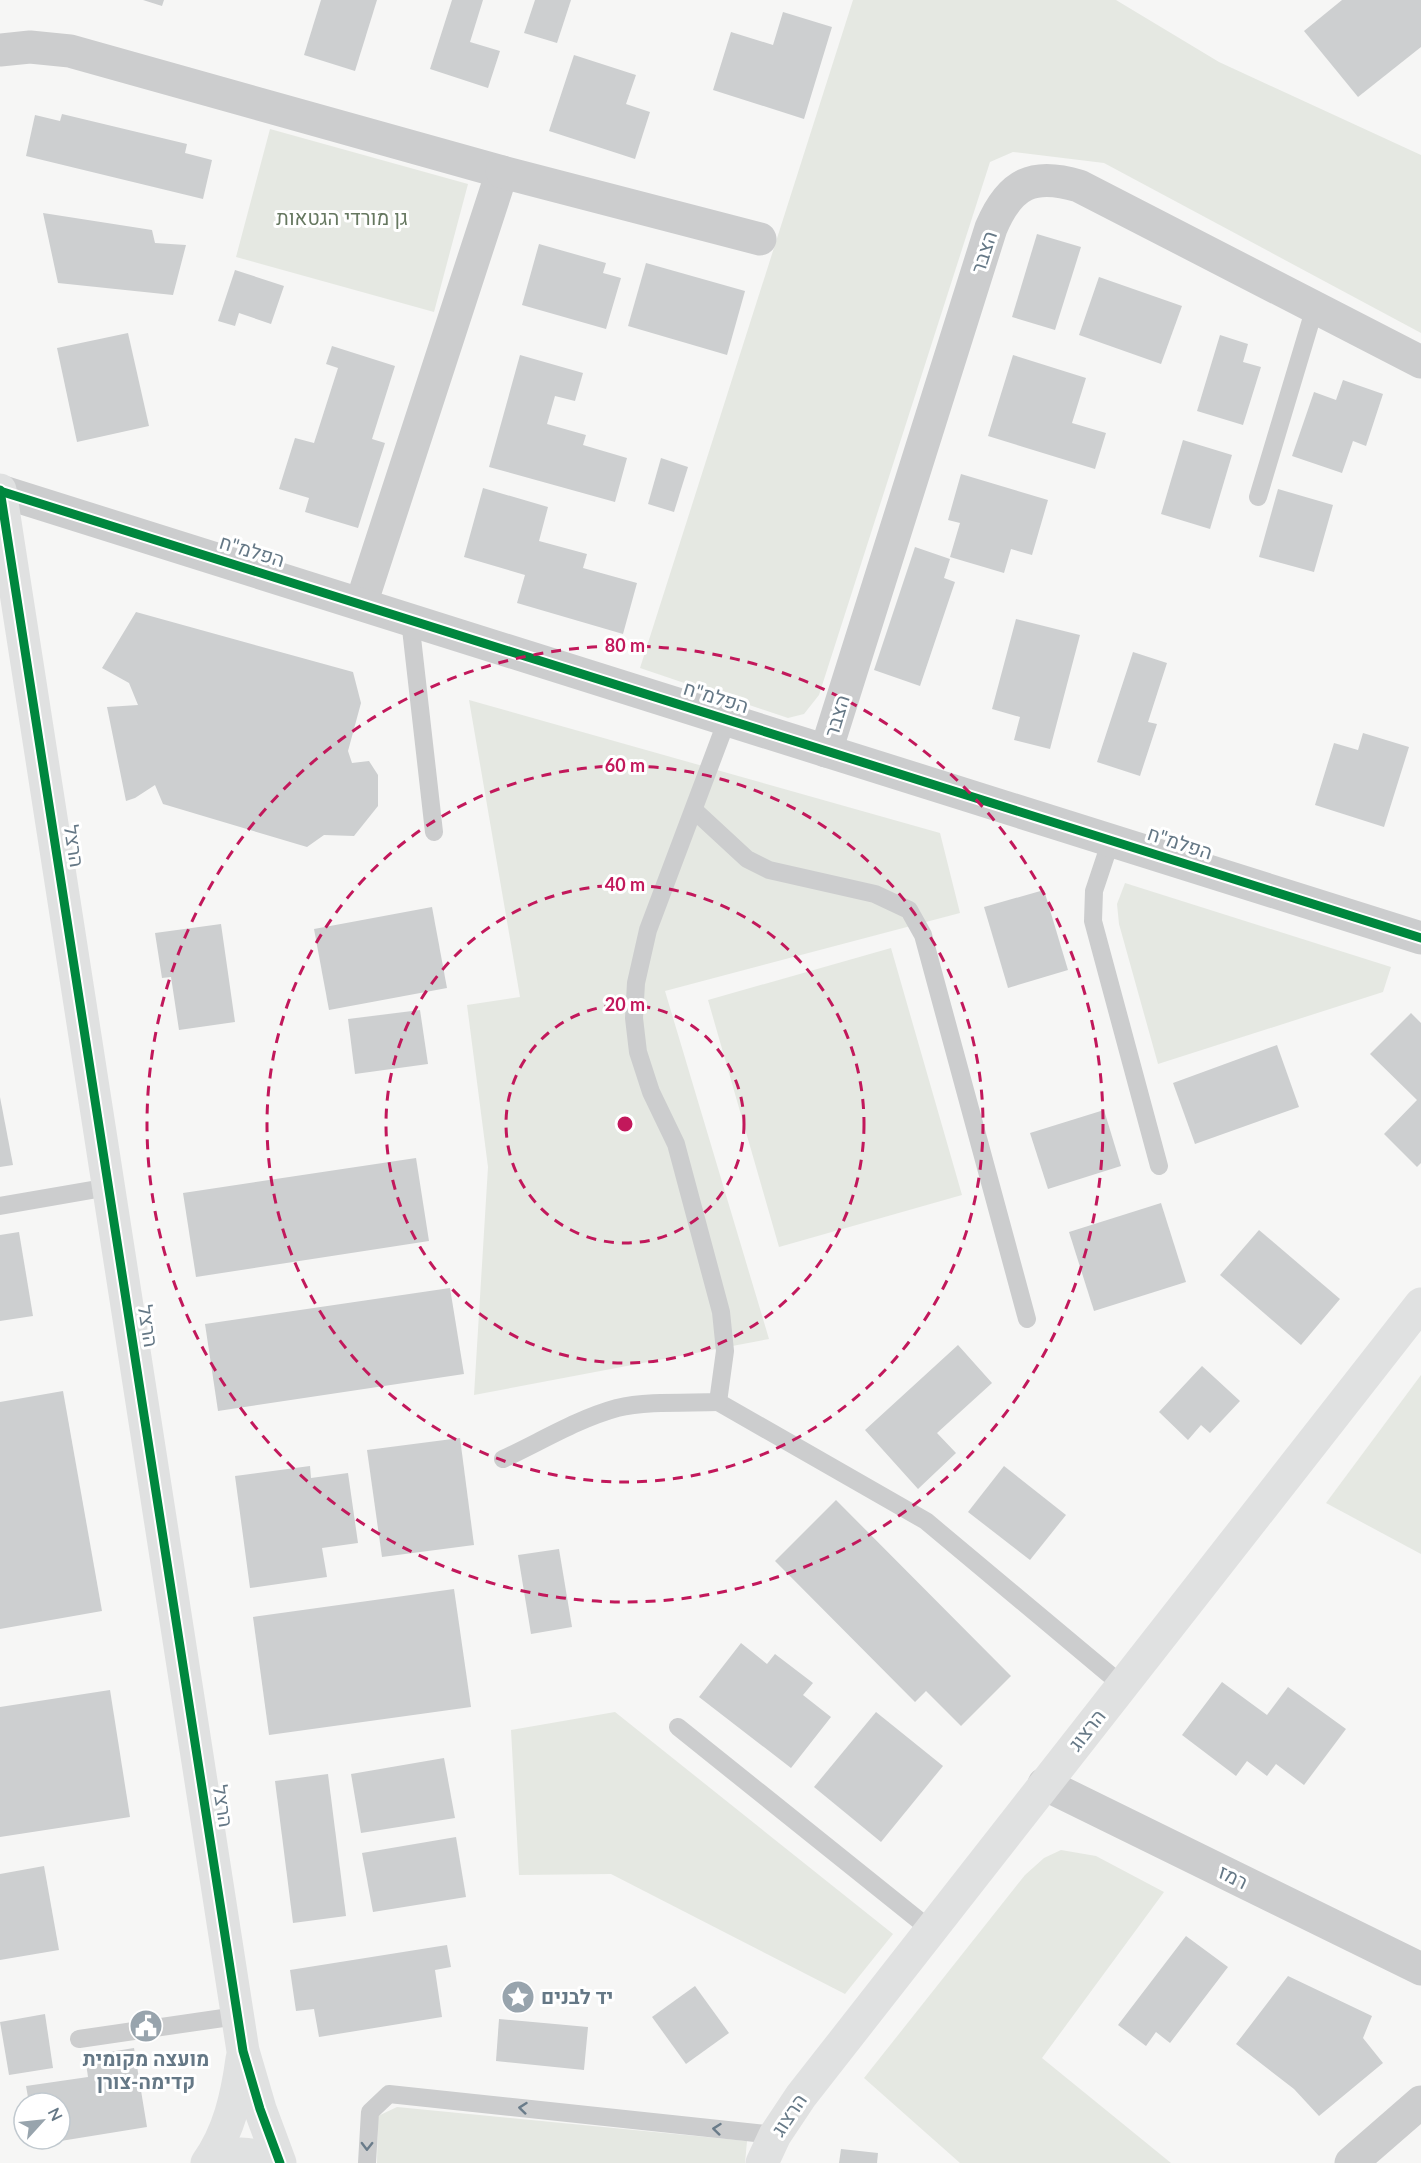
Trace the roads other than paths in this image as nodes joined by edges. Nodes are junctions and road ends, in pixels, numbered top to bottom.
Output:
1 (0, 50) edge
2 (502, 172) junction
3 (760, 239) dead end
4 (1315, 307) junction
5 (1421, 362) edge
6 (0, 490) edge
7 (1258, 497) dead end
8 (361, 604) junction
9 (410, 620) junction
10 (727, 720) junction
11 (826, 751) junction
12 (694, 810) junction
13 (434, 832) dead end
14 (1111, 840) junction
15 (1421, 938) edge
16 (1159, 1166) dead end
17 (109, 1187) junction
18 (0, 1206) edge
19 (1421, 1304) edge
20 (1027, 1319) dead end
21 (718, 1402) junction
22 (503, 1459) dead end
23 (1122, 1685) junction
24 (678, 1727) dead end
25 (1044, 1784) junction
26 (931, 1930) junction
27 (1421, 1969) edge
28 (237, 2016) junction
29 (79, 2039) dead end
30 (243, 2051) junction
31 (1421, 2102) edge
32 (768, 2149) edge
33 (208, 2163) edge
34 (273, 2163) edge
35 (280, 2163) edge
36 (367, 2163) edge
37 (1351, 2163) edge

1 - 2 street
2 - 3 street
2 - 8 street
4 - 5 street, הצבר
4 - 7 lane
4 - 11 street, הצבר
6 - 8 street, הפלמ"ח
6 - 17 street, הרצל
8 - 9 street, הפלמ"ח
9 - 10 street, הפלמ"ח
9 - 13 lane
10 - 11 street, הפלמ"ח
10 - 12 lane
11 - 14 street, הפלמ"ח
12 - 20 lane
12 - 21 lane
14 - 15 street, הפלמ"ח
14 - 16 lane
17 - 18 lane
17 - 28 street, הרצל
19 - 23 street, הרצוג
21 - 22 lane
21 - 23 lane
23 - 25 street, הרצוג
24 - 26 lane
25 - 26 street, הרצוג
25 - 27 street, רמז
26 - 32 street, הרצוג
28 - 29 lane
28 - 30 street, הרצל
30 - 33 street, הרצל
30 - 35 street, הרצל
31 - 37 street
32 -> 36 lane
33 - 34 street

